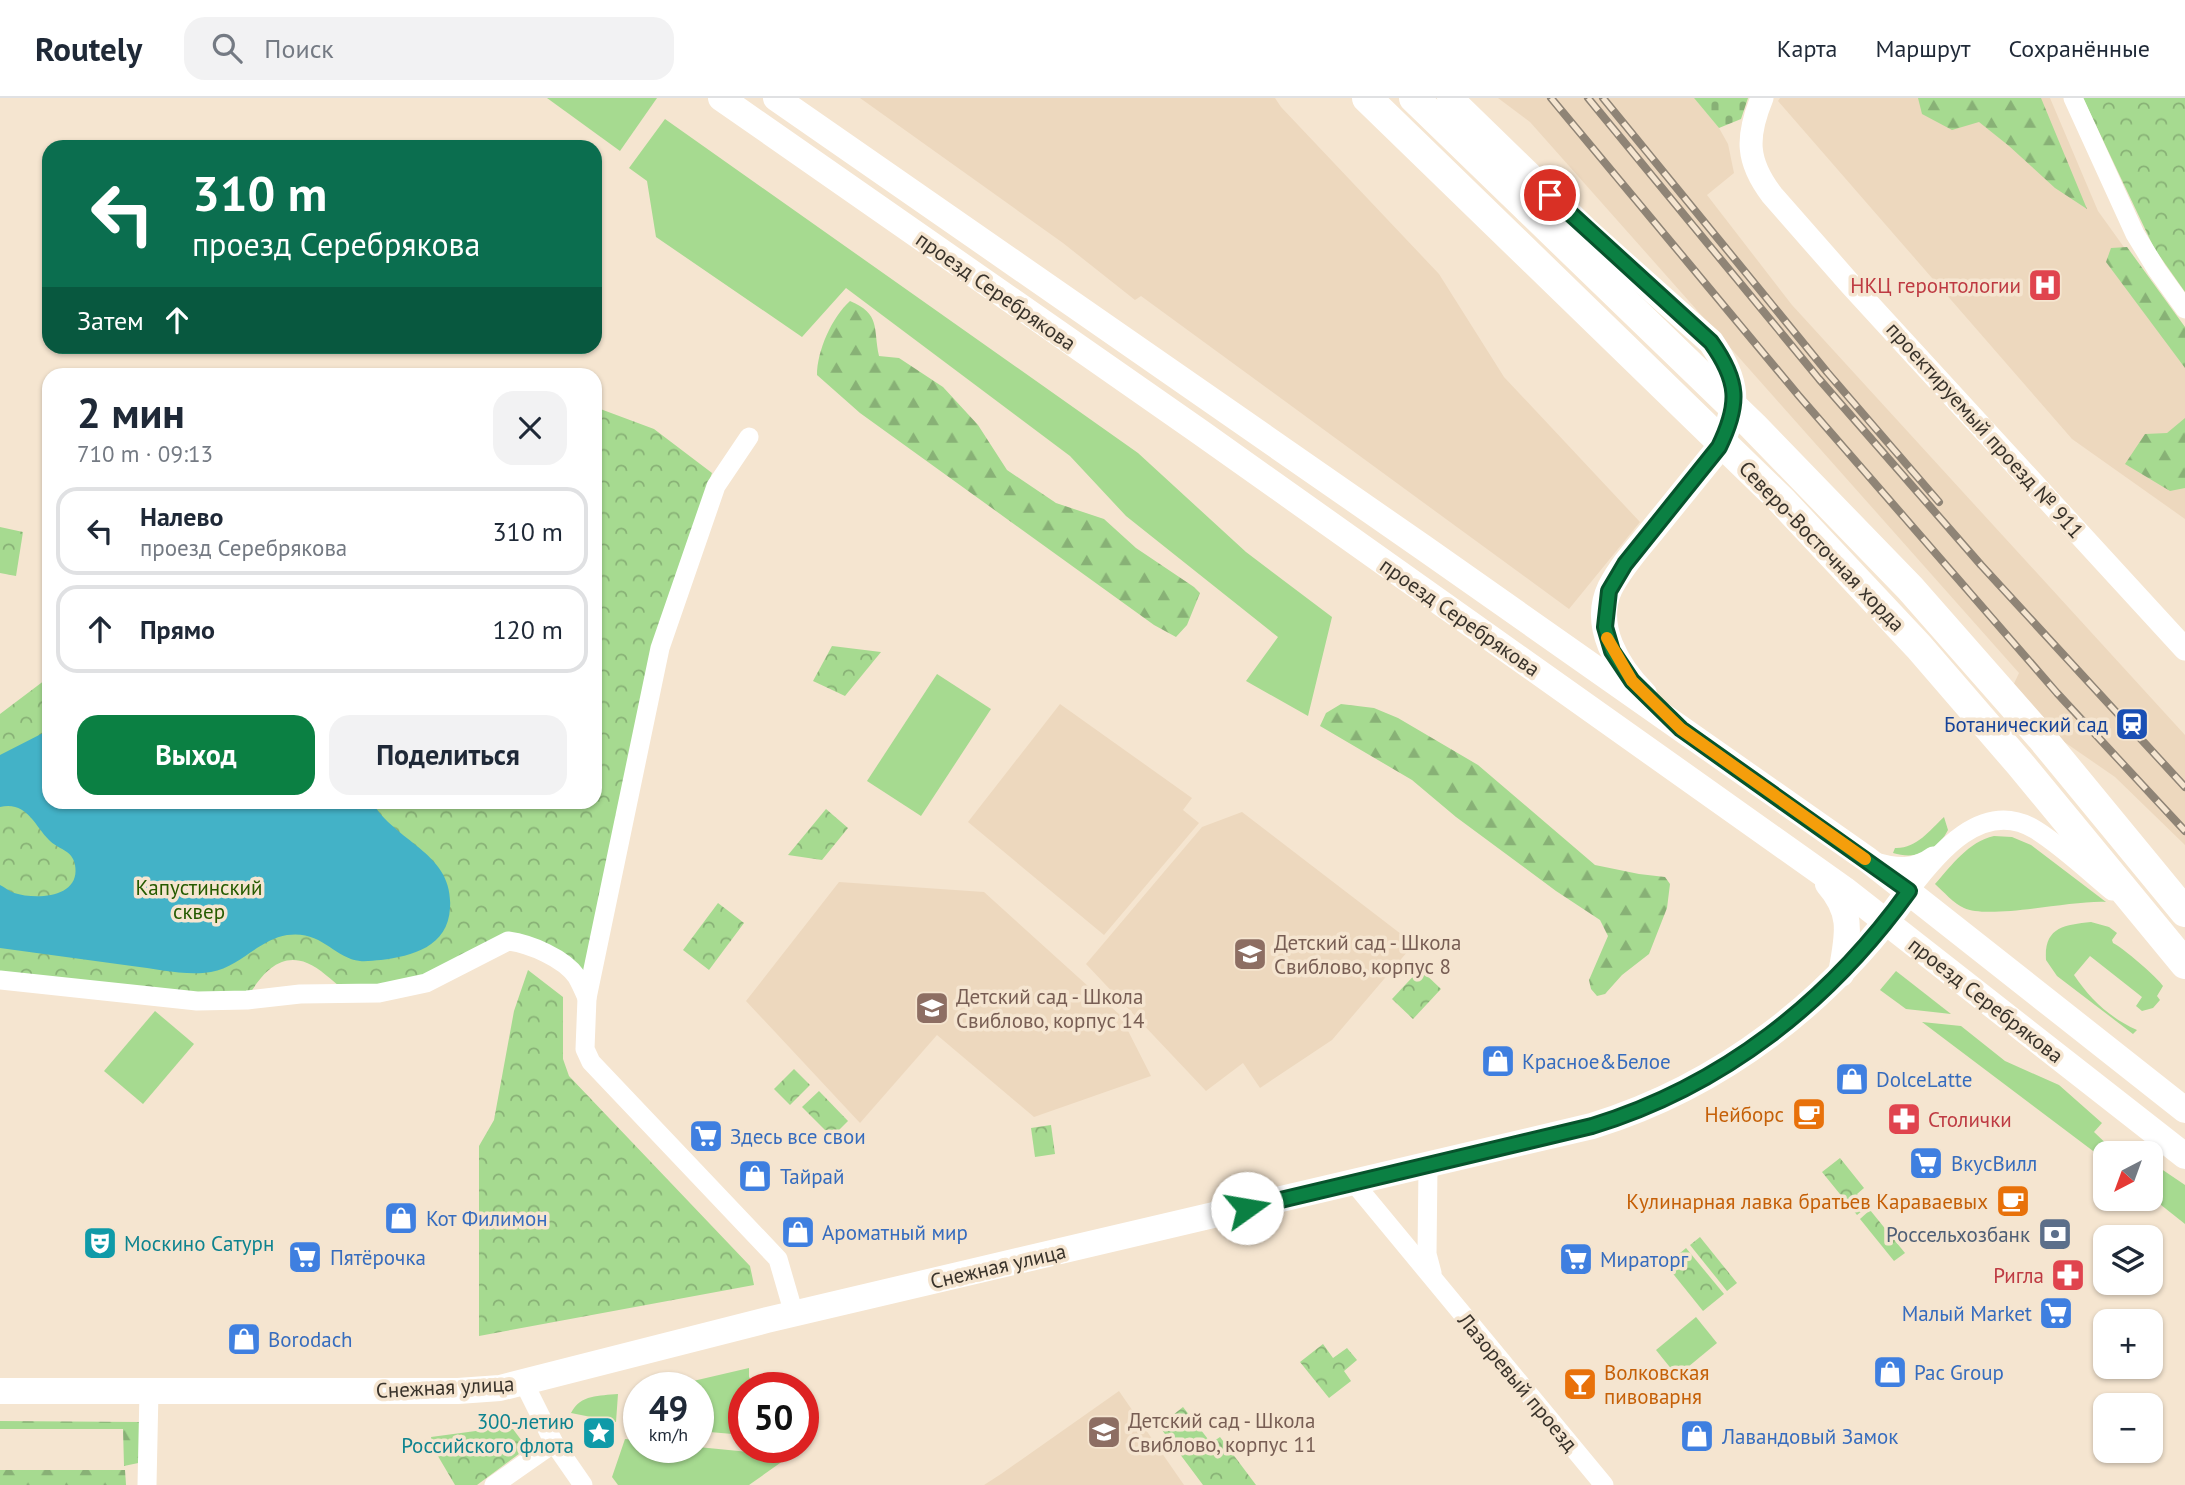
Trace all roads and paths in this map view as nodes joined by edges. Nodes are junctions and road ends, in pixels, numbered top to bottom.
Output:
1 (721, 98) edge
2 (776, 98) edge
3 (1367, 98) edge
4 (1414, 98) edge
5 (1450, 98) edge
6 (1762, 98) edge
7 (2073, 98) edge
8 (2185, 309) edge
9 (750, 437) dead end
10 (2185, 649) edge
11 (1681, 729) junction
12 (1950, 842) junction
13 (1868, 860) junction
14 (1808, 863) junction
15 (1909, 891) junction
16 (2185, 912) edge
17 (1887, 923) junction
18 (2185, 953) edge
19 (2185, 964) edge
20 (1841, 974) junction
21 (0, 979) edge
22 (587, 998) junction
23 (2185, 1110) edge
24 (2185, 1156) edge
25 (1427, 1166) junction
26 (1354, 1183) junction
27 (1433, 1278) junction
28 (794, 1314) junction
29 (524, 1383) junction
30 (0, 1391) edge
31 (149, 1391) junction
32 (554, 1443) junction
33 (147, 1485) edge
34 (494, 1485) edge
35 (583, 1485) edge
36 (1604, 1485) edge

1 - 14 main road, проезд Серебрякова
2 - 11 main road, проезд Серебрякова
3 - 19 main road, Северо-Восточная хорда
4 - 16 main road, Северо-Восточная хорда
5 - 11 main road
6 - 10 street, проектируемый проезд № 911
7 - 8 street
9 - 22 street
11 - 13 main road, проезд Серебрякова
12 - 13 street
12 - 15 street
12 - 18 street
13 - 15 main road, проезд Серебрякова
14 - 17 main road, проезд Серебрякова
14 - 20 main road
15 - 17 main road, Снежная улица
15 - 23 main road, проезд Серебрякова
17 - 20 main road, Снежная улица
17 - 24 main road, проезд Серебрякова
20 - 25 main road, Снежная улица
21 - 22 street
22 - 28 street
25 - 26 main road, Снежная улица
25 - 27 street
26 - 27 street, Лазоревый проезд
26 - 28 main road, Снежная улица
27 - 36 street, Лазоревый проезд
28 - 29 main road, Снежная улица
29 - 31 main road, Снежная улица
29 - 32 street
30 - 31 main road, Снежная улица
31 - 33 street
32 - 34 street
32 - 35 street

